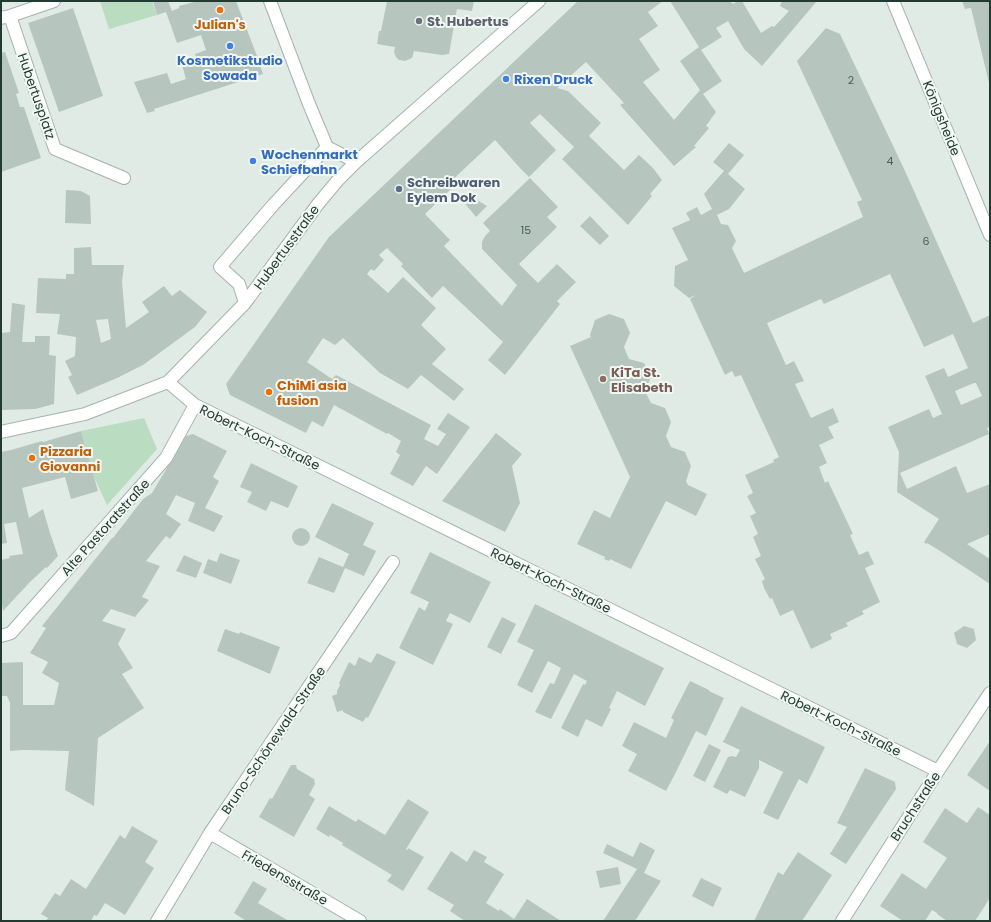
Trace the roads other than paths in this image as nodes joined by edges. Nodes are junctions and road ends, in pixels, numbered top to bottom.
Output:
1 (54, 1) edge
2 (270, 1) edge
3 (539, 1) edge
4 (893, 1) edge
5 (6, 17) edge
6 (327, 146) junction
7 (356, 162) junction
8 (124, 178) dead end
9 (990, 235) edge
10 (245, 303) junction
11 (168, 382) junction
12 (195, 405) junction
13 (1, 432) edge
14 (393, 562) dead end
15 (1, 636) edge
16 (990, 693) edge
17 (938, 771) junction
18 (210, 833) junction
19 (158, 921) edge
20 (360, 921) edge
21 (842, 921) edge

1 - 5 street, Hubertusplatz
2 - 6 street
3 - 7 street, Hubertusstraße
4 - 9 street, Königsheide
5 - 8 street, Hubertusplatz
6 - 7 street
6 - 10 street
7 - 10 street, Hubertusstraße
10 - 11 street, Hubertusstraße
11 - 12 street, Robert-Koch-Straße
11 - 13 street, Hubertusstraße
12 - 15 street, Alte Pastoratstraße
12 - 17 street, Robert-Koch-Straße
14 - 18 street, Bruno-Schönewald-Straße
16 - 17 street, Bruchstraße
17 - 21 street, Bruchstraße
18 - 19 street, Bruno-Schönewald-Straße
18 - 20 street, Friedensstraße

